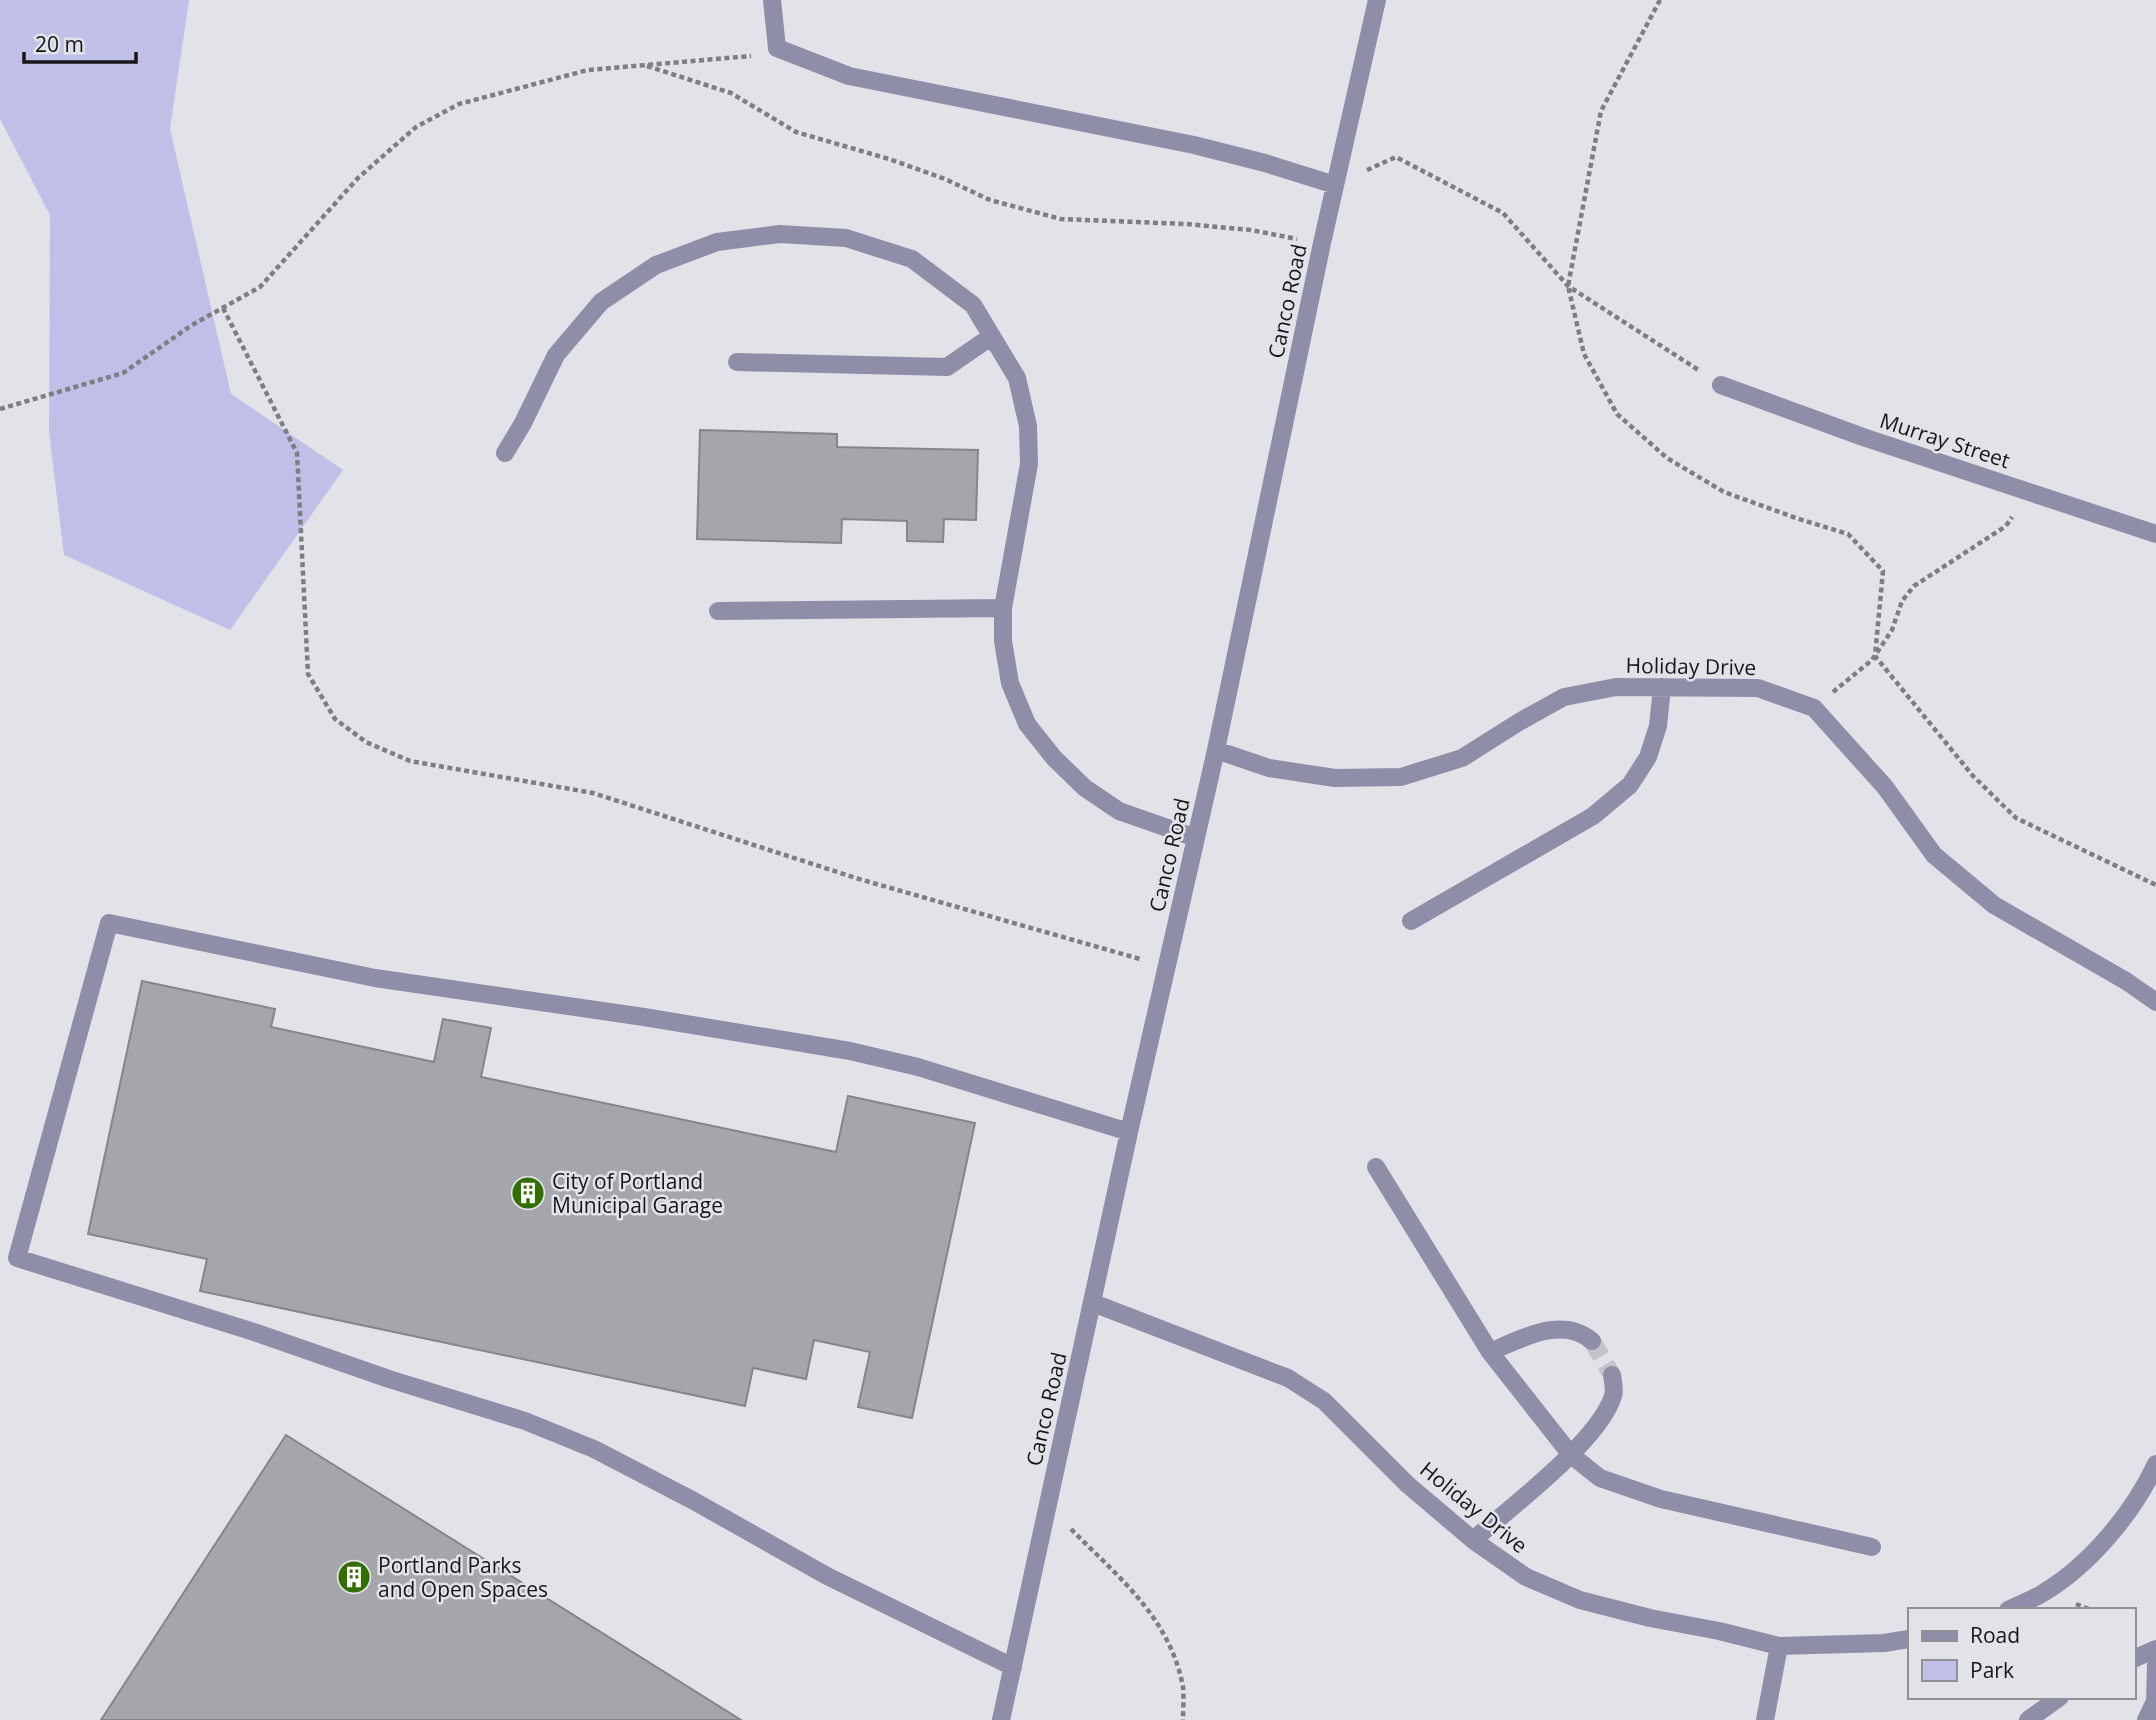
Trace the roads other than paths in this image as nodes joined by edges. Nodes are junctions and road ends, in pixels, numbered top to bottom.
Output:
1 (772, 0) edge
2 (1377, 0) edge
3 (1335, 185) junction
4 (992, 336) junction
5 (737, 362) dead end
6 (1721, 385) road end
7 (505, 453) dead end
8 (2156, 534) edge
9 (1003, 608) junction
10 (718, 611) dead end
11 (1662, 687) junction
12 (1216, 750) junction
13 (1196, 838) junction
14 (1411, 921) dead end
15 (2156, 1002) edge
16 (1129, 1132) junction
17 (1376, 1167) dead end
18 (1093, 1303) junction
19 (1592, 1341) tunnel mouth
20 (1490, 1352) junction
21 (1612, 1375) tunnel mouth
22 (1571, 1455) junction
23 (2156, 1464) edge
24 (1473, 1540) junction
25 (1872, 1547) dead end
26 (2032, 1605) edge
27 (1908, 1639) edge
28 (1779, 1646) junction
29 (2156, 1649) edge
30 (2135, 1658) edge
31 (2156, 1665) edge
32 (1013, 1667) junction
33 (2058, 1699) edge
34 (2033, 1719) edge
35 (1001, 1720) edge
36 (1765, 1720) edge
37 (2146, 1720) edge

1 - 3 street
2 - 3 street, Canco Road
3 - 12 street, Canco Road
4 - 5 street
4 - 7 street
4 - 9 street
6 - 8 street, Murray Street
9 - 10 street
9 - 13 street
11 - 12 street, Holiday Drive
11 - 14 street
11 - 15 street, Holiday Drive
12 - 13 street, Canco Road
13 - 16 street, Canco Road
16 - 18 street, Canco Road
16 - 32 street
17 - 20 street
18 - 24 street, Holiday Drive
18 - 32 street, Canco Road
19 - 20 street
20 - 22 street
21 - 22 street
22 - 24 street
22 - 25 street
23 - 26 street
24 - 28 street, Holiday Drive
27 - 28 street, Holiday Drive
28 - 36 street
29 - 30 street
31 - 37 street
32 - 35 street, Canco Road
33 - 34 street

